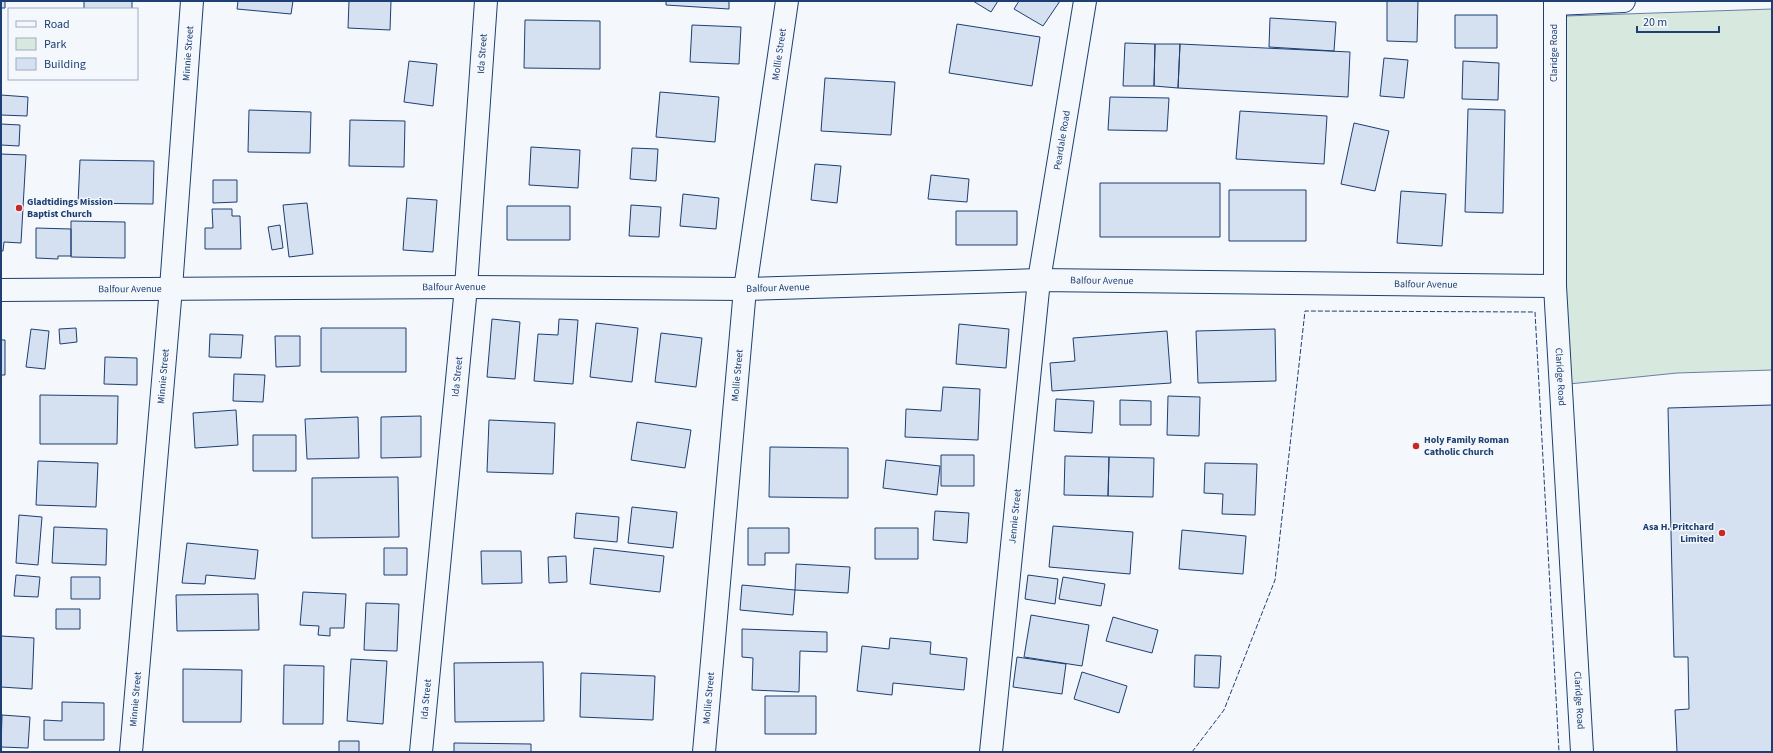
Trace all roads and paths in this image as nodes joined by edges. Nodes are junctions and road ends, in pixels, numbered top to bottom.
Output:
1 (192, 1) edge
2 (486, 1) edge
3 (787, 1) edge
4 (1085, 1) edge
5 (1624, 1) edge
6 (1555, 3) edge
7 (1039, 280) junction
8 (1555, 286) junction
9 (466, 287) junction
10 (171, 288) junction
11 (745, 289) junction
12 (1, 290) edge
13 (131, 752) edge
14 (421, 752) edge
15 (704, 752) edge
16 (991, 752) edge
17 (1582, 752) edge

1 - 10 street, Minnie Street
2 - 9 street, Ida Street
3 - 11 street, Mollie Street
4 - 7 street, Peardale Road
5 - 6 street
6 - 8 street, Claridge Road
7 - 8 street, Balfour Avenue
7 - 11 street, Balfour Avenue
7 - 16 street, Jennie Street
8 - 17 street, Claridge Road
9 - 10 street, Balfour Avenue
9 - 11 street, Balfour Avenue
9 - 14 street, Ida Street
10 - 12 street, Balfour Avenue
10 - 13 street, Minnie Street
11 - 15 street, Mollie Street

